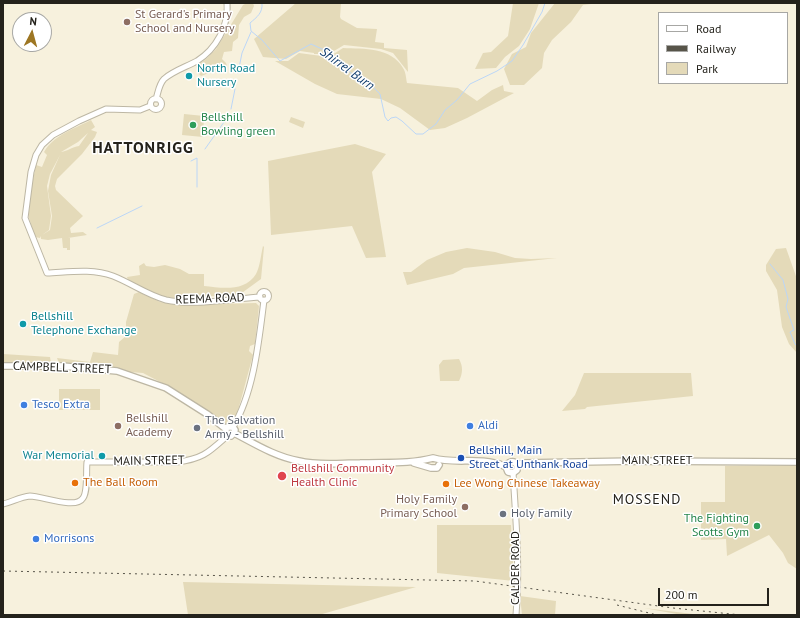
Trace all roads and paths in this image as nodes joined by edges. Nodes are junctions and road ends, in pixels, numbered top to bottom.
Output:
1 (227, 3) edge
2 (156, 99) junction
3 (150, 106) junction
4 (3, 366) edge
5 (233, 427) junction
6 (226, 429) junction
7 (231, 434) junction
8 (429, 460) junction
9 (409, 462) junction
10 (438, 462) junction
11 (797, 462) edge
12 (517, 465) junction
13 (506, 467) junction
14 (430, 468) junction
15 (513, 473) junction
16 (3, 504) edge
17 (516, 615) edge

1 - 2 street
2 - 3 street
2 - 3 street
3 - 5 street, REEMA ROAD
4 - 6 main road, CAMPBELL STREET
5 - 6 main road
5 - 7 main road
6 - 7 main road
7 - 9 main road
7 - 16 street, MAIN STREET
8 - 9 main road
8 - 10 main road
8 - 14 main road
9 - 14 main road
10 - 13 main road
10 - 14 main road
11 - 12 main road, MAIN STREET
12 - 13 main road
12 - 15 main road
13 - 15 main road
15 - 17 street, CALDER ROAD

